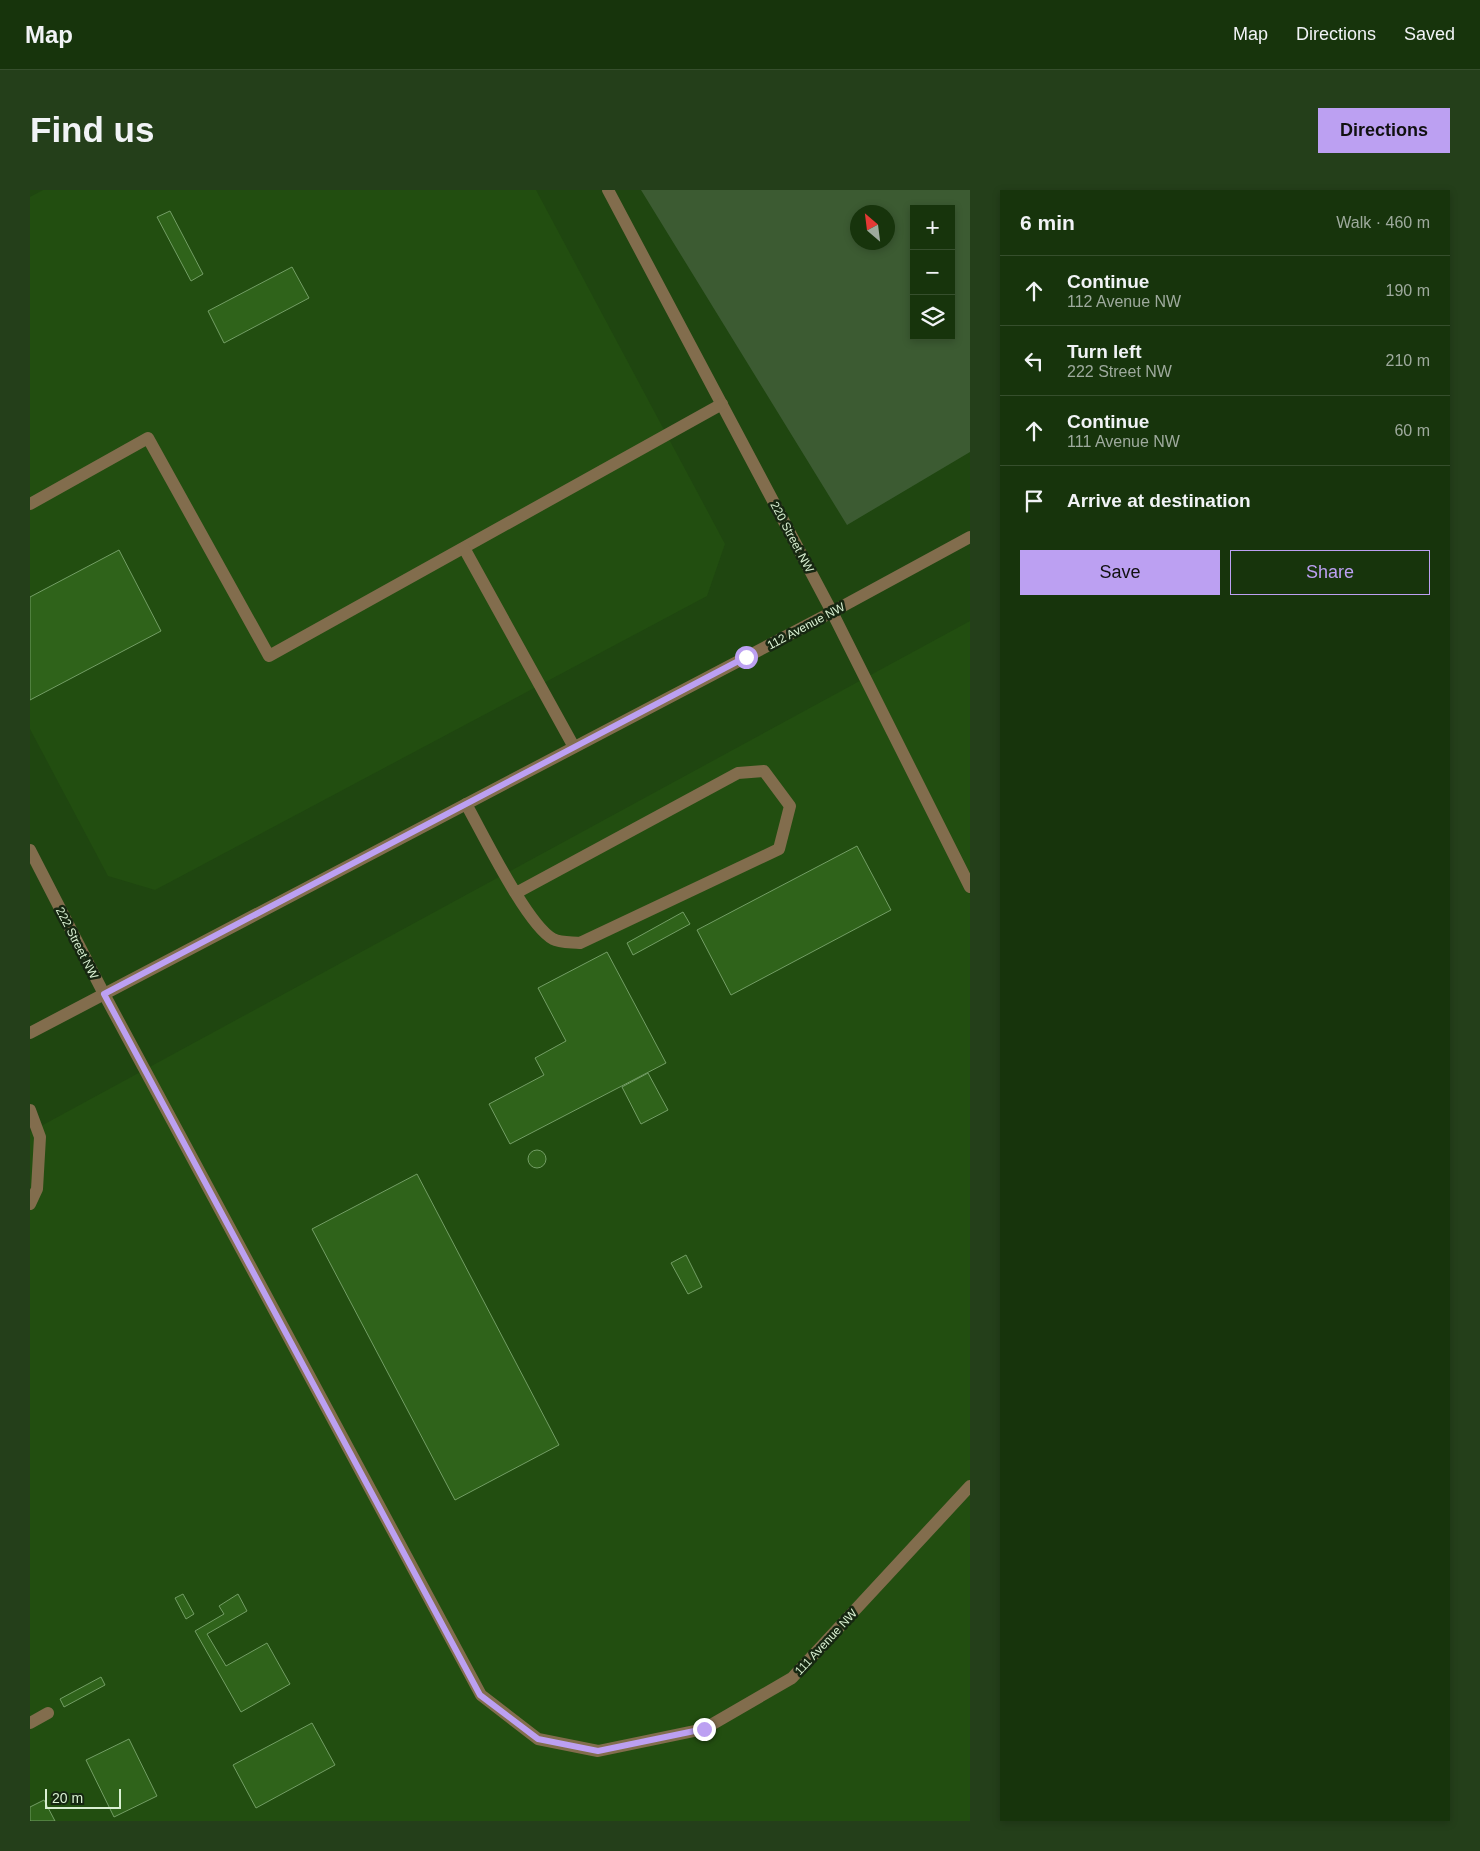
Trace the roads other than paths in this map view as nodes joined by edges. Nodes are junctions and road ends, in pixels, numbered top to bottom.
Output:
1 (608, 190) edge
2 (722, 404) junction
3 (30, 504) edge
4 (970, 537) edge
5 (464, 548) junction
6 (832, 612) junction
7 (574, 747) junction
8 (466, 804) junction
9 (30, 850) edge
10 (970, 887) edge
11 (516, 893) junction
12 (104, 994) junction
13 (30, 1032) edge
14 (30, 1110) edge
15 (30, 1204) edge
16 (970, 1486) edge
17 (480, 1695) joint
18 (48, 1712) dead end
19 (30, 1722) edge

1 - 2 street, 220 Street NW
2 - 5 street
2 - 6 street, 220 Street NW
3 - 5 street
4 - 6 street, 112 Avenue NW
5 - 7 street
6 - 7 street, 112 Avenue NW
6 - 10 street, 220 Street NW
7 - 8 street, 112 Avenue NW
8 - 11 street
8 - 12 street, 112 Avenue NW
9 - 12 street, 222 Street NW
11 - 11 street
12 - 13 street, 112 Avenue NW
12 - 17 street, 222 Street NW
14 - 15 street
16 - 17 street, 111 Avenue NW
18 - 19 street

